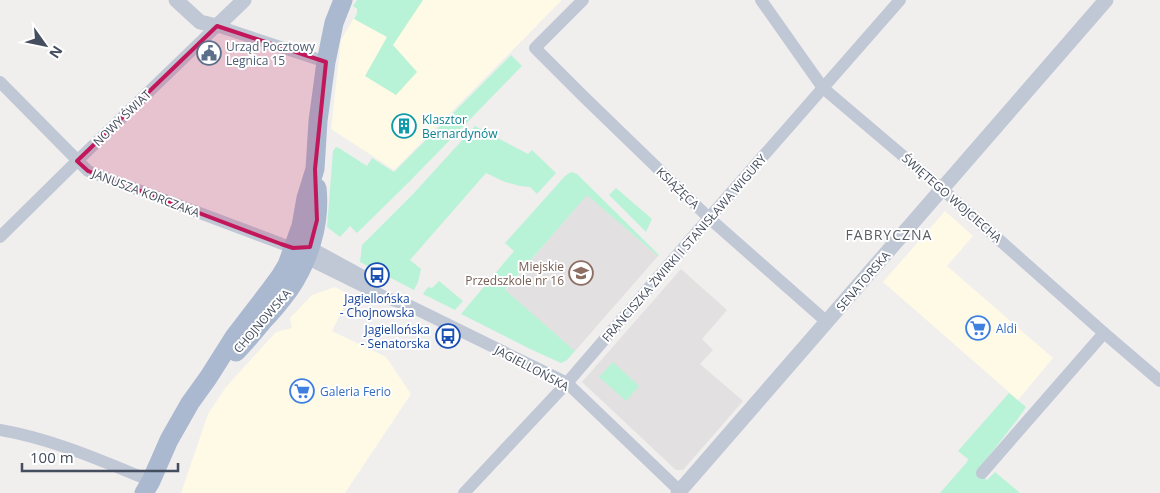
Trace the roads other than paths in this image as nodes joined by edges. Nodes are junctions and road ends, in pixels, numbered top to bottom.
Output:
1 (176, 0) edge
2 (244, 0) edge
3 (343, 0) edge
4 (583, 0) edge
5 (761, 0) edge
6 (900, 0) edge
7 (1106, 0) edge
8 (217, 26) junction
9 (326, 62) junction
10 (0, 82) edge
11 (824, 88) junction
12 (77, 161) junction
13 (942, 189) junction
14 (709, 218) junction
15 (0, 238) edge
16 (303, 251) junction
17 (827, 322) junction
18 (1104, 333) junction
19 (1160, 381) edge
20 (567, 383) junction
21 (0, 430) edge
22 (982, 473) dead end
23 (148, 489) edge
24 (680, 492) edge
25 (464, 493) edge

1 - 8 street
2 - 8 street, NOWY ŚWIAT
3 - 9 main road, CHOJNOWSKA
4 - 14 street, KSIĄŻĘCA
5 - 11 street, ŚWIĘTEGO WOJCIECHA
6 - 11 street, FRANCISZKA ŻWIRKI I STANISŁAWA WIGURY
7 - 13 street, SENATORSKA
8 - 9 street
8 - 12 street, NOWY ŚWIAT
9 - 16 main road, CHOJNOWSKA
10 - 12 street, JANUSZA KORCZAKA
11 - 13 street, ŚWIĘTEGO WOJCIECHA
11 - 14 street, FRANCISZKA ŻWIRKI I STANISŁAWA WIGURY
12 - 15 street, NOWY ŚWIAT
12 - 16 street, JANUSZA KORCZAKA
13 - 17 street, SENATORSKA
13 - 18 street, ŚWIĘTEGO WOJCIECHA
14 - 17 street, KSIĄŻĘCA
14 - 20 street, FRANCISZKA ŻWIRKI I STANISŁAWA WIGURY
16 - 20 street, JAGIELLOŃSKA
16 - 23 main road, CHOJNOWSKA
17 - 24 street, SENATORSKA
18 - 19 street, ŚWIĘTEGO WOJCIECHA
18 - 22 street
20 - 24 street, JAGIELLOŃSKA
20 - 25 street, FRANCISZKA ŻWIRKI I STANISŁAWA WIGURY
21 - 23 street

